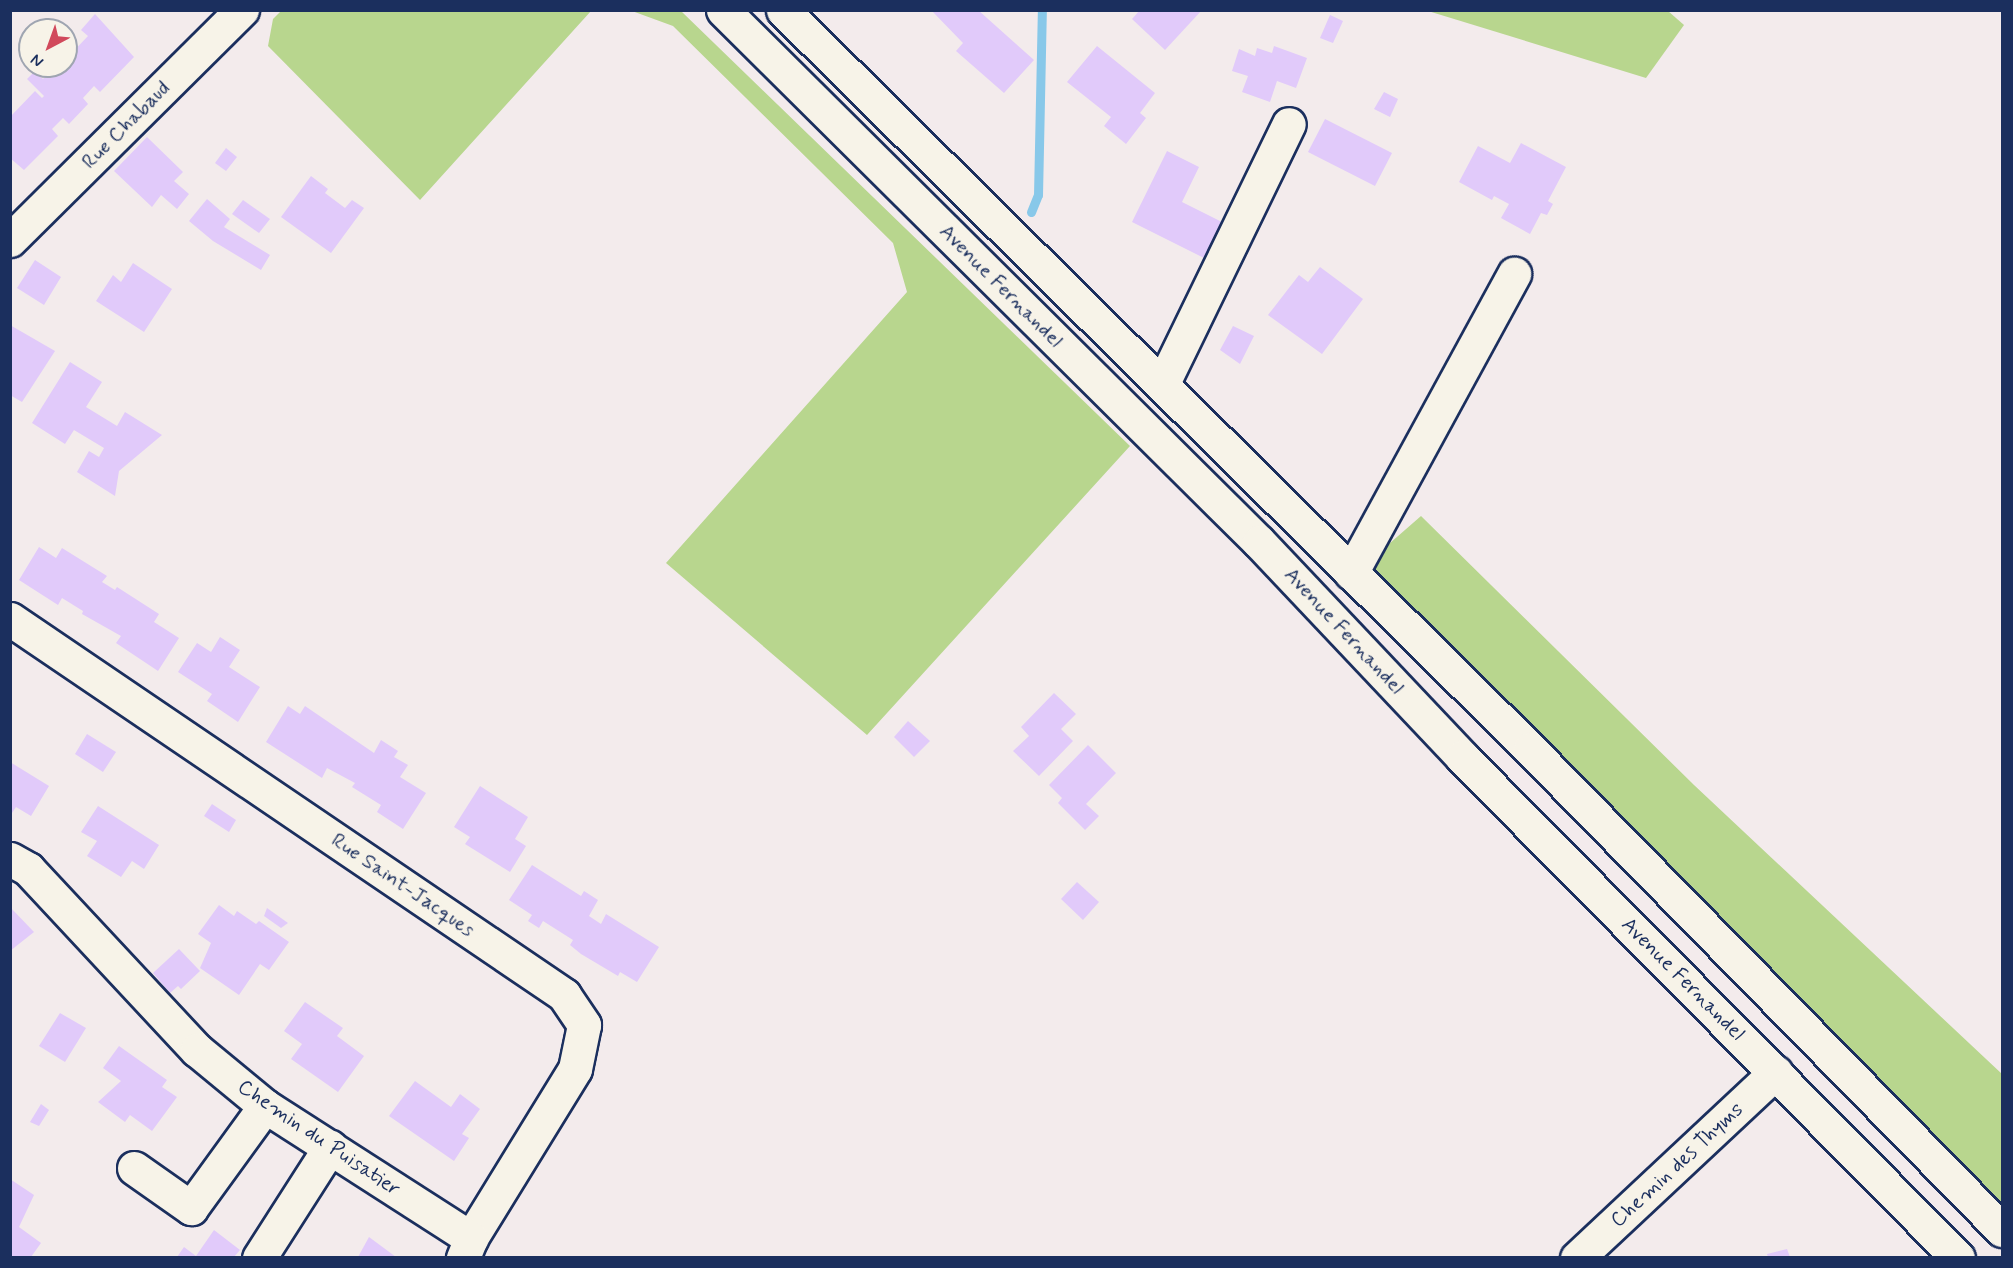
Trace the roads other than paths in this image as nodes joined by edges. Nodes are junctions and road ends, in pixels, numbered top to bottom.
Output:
1 (242, 10) edge
2 (723, 10) edge
3 (786, 12) edge
4 (1290, 124) dead end
5 (10, 240) edge
6 (1514, 274) dead end
7 (1162, 385) junction
8 (1351, 573) junction
9 (10, 619) edge
10 (10, 859) edge
11 (1776, 1072) junction
12 (265, 1106) junction
13 (339, 1153) junction
14 (134, 1168) dead end
15 (2002, 1230) edge
16 (467, 1248) edge
17 (259, 1257) edge
18 (284, 1257) edge
19 (1577, 1257) edge
20 (1958, 1257) edge

1 - 5 main road, Rue Chabaud
2 - 11 main road, Avenue Fernandel
3 - 7 main road, Avenue Fernandel
4 - 7 main road
6 - 8 main road
7 - 8 main road, Avenue Fernandel
8 - 15 main road, Avenue Fernandel
9 - 16 main road, Rue Saint-Jacques
10 - 12 main road, Chemin du Puisatier
11 - 19 main road, Chemin des Thyms
11 - 20 main road, Avenue Fernandel
12 - 13 main road, Chemin du Puisatier
12 - 14 main road
13 - 16 main road, Chemin du Puisatier
13 - 17 main road
13 - 18 main road

